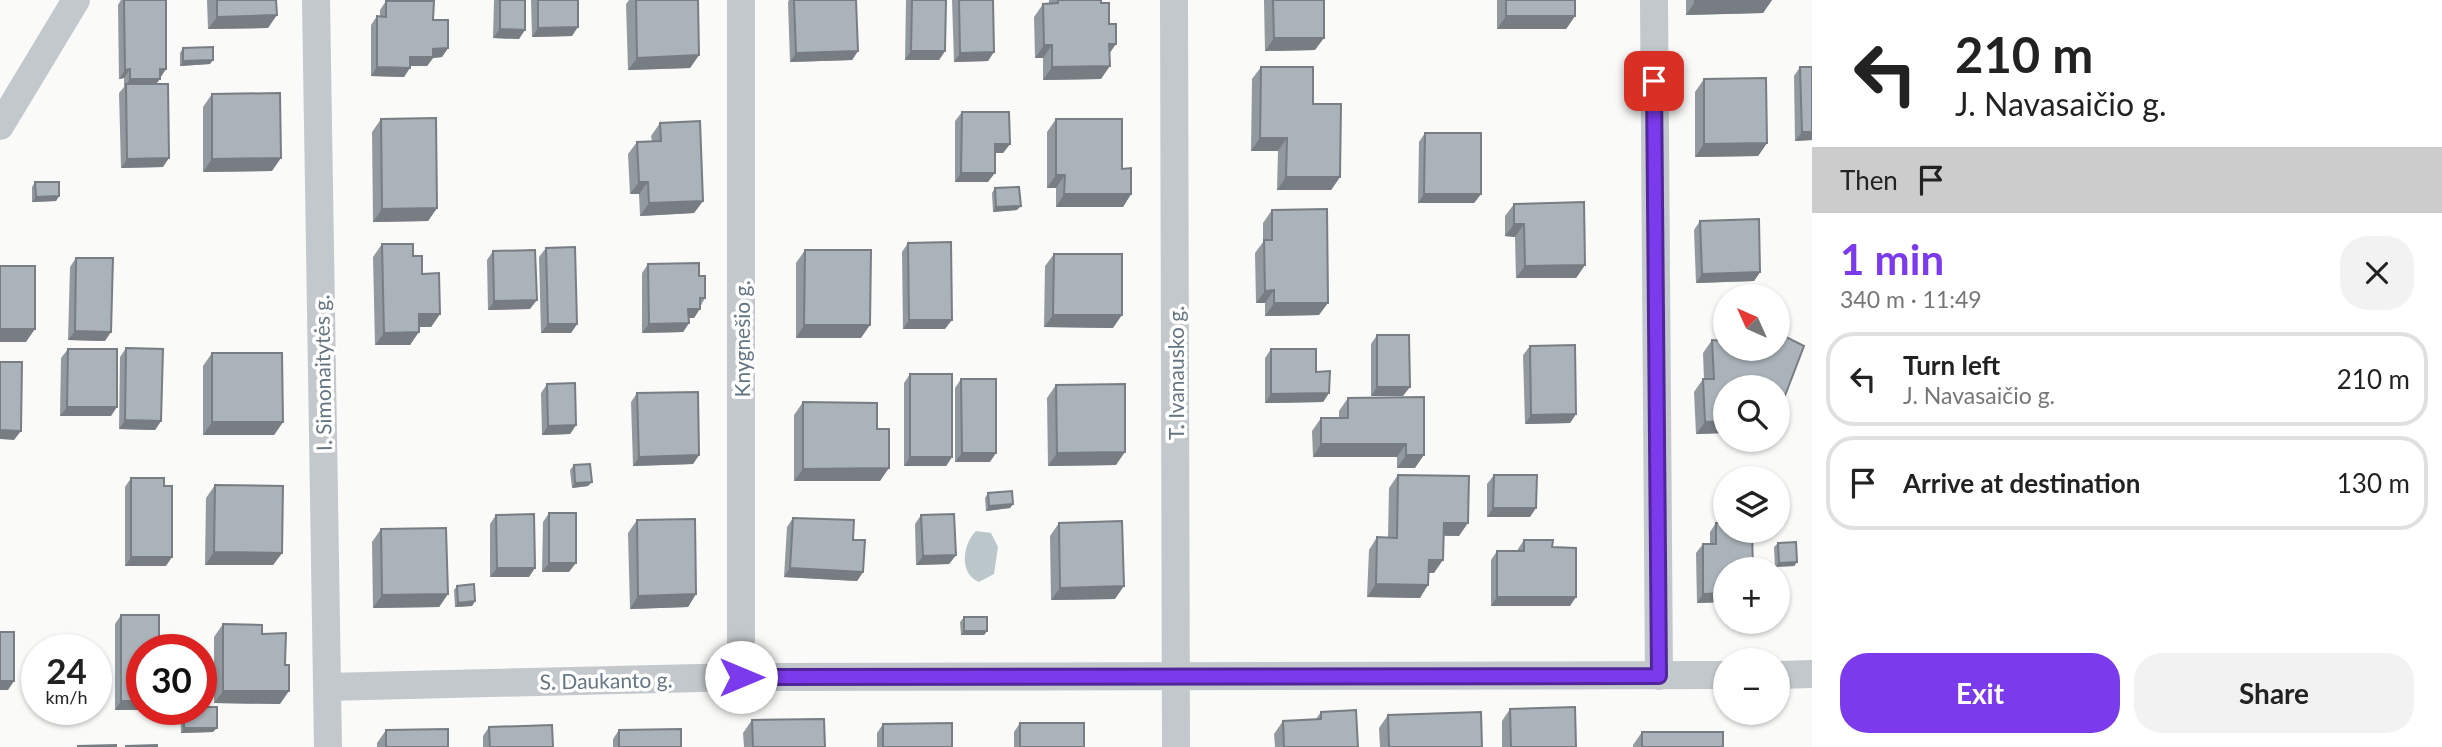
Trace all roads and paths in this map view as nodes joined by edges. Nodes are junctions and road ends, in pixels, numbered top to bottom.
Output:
1 (76, 0) edge
2 (316, 0) edge
3 (741, 0) edge
4 (1174, 0) edge
5 (1654, 0) edge
6 (0, 126) edge
7 (1812, 674) edge
8 (1177, 675) junction
9 (1713, 675) edge
10 (1790, 675) edge
11 (1659, 676) junction
12 (741, 677) junction
13 (327, 687) junction
14 (328, 747) edge
15 (1176, 747) edge

1 - 6 street
2 - 13 street, I. Simonaitytės g.
3 - 12 street, Knygnešio g.
4 - 8 street, T. Ivanausko g.
5 - 11 street
7 - 10 street
8 - 11 street, S. Daukanto g.
8 - 12 street, S. Daukanto g.
8 - 15 street, T. Ivanausko g.
9 - 11 street, S. Daukanto g.
12 - 13 street, S. Daukanto g.
13 - 14 street, I. Simonaitytės g.

